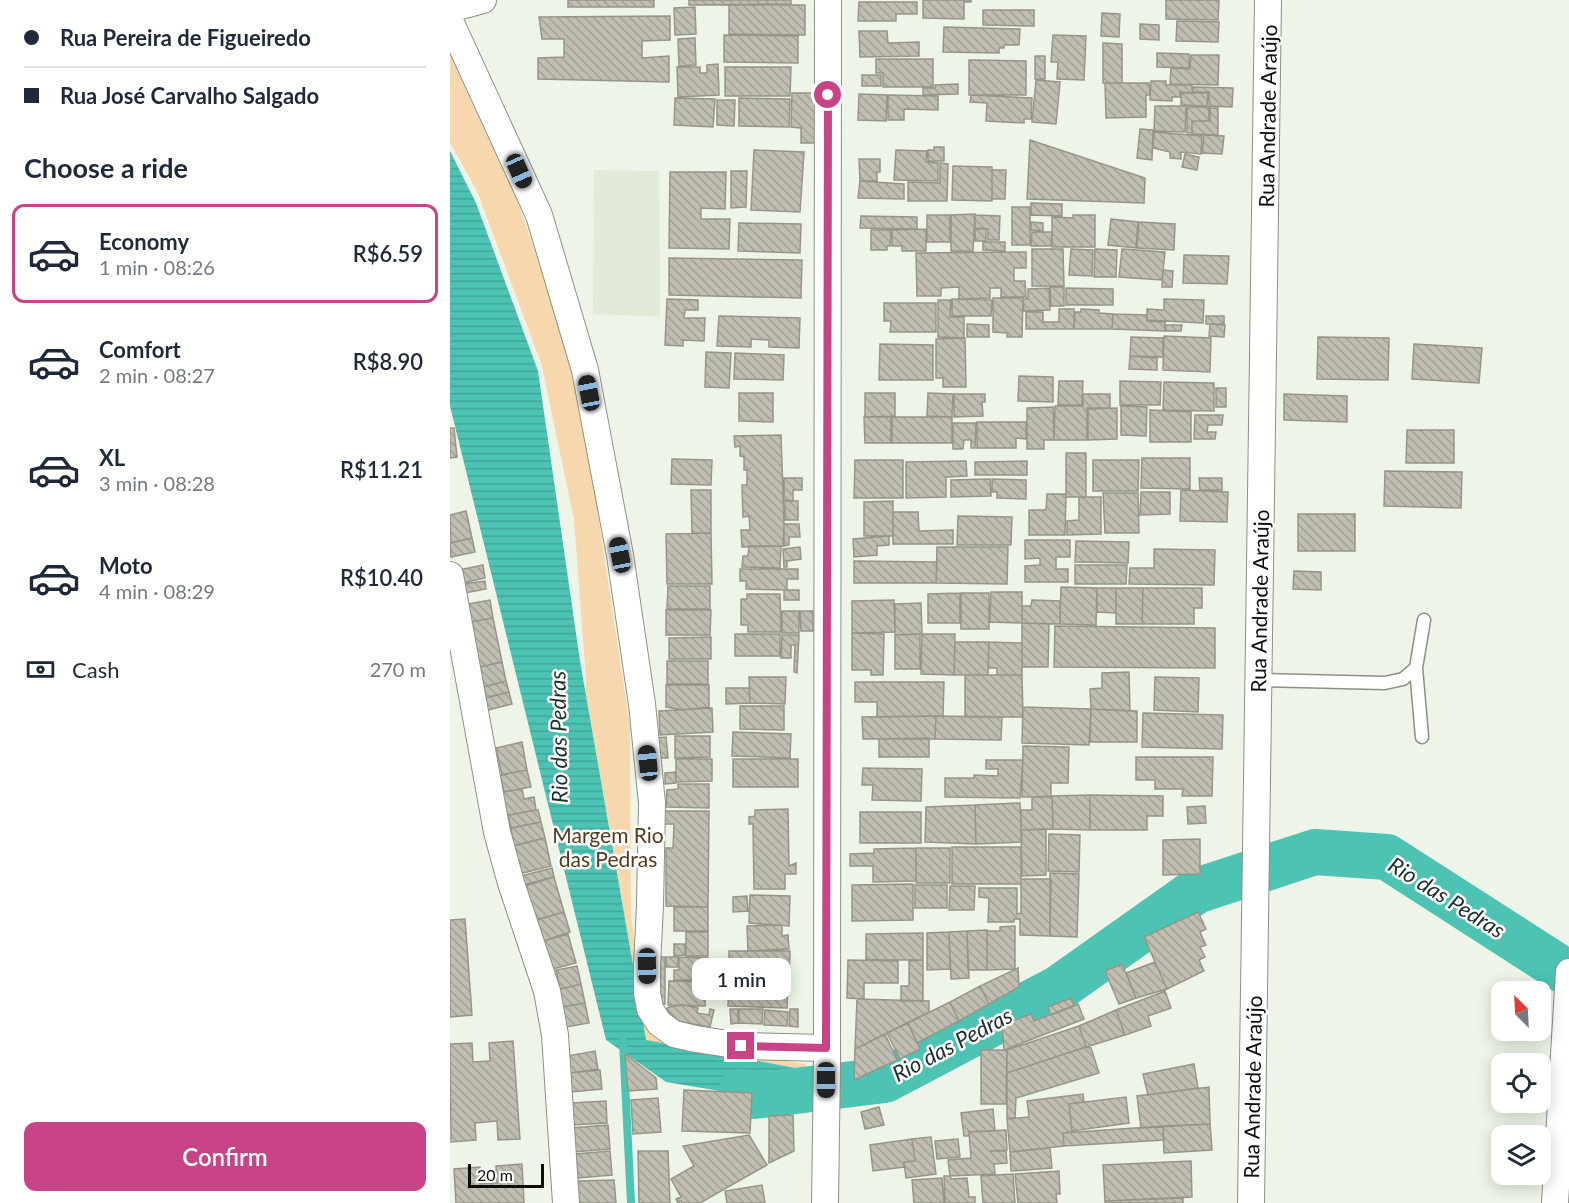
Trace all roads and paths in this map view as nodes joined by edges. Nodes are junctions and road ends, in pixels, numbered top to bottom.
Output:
1 (483, 0) edge
2 (828, 0) edge
3 (1268, 0) edge
4 (450, 9) edge
5 (450, 21) edge
6 (450, 575) edge
7 (1424, 620) dead end
8 (1416, 668) junction
9 (1258, 680) junction
10 (1422, 737) dead end
11 (1569, 972) edge
12 (1568, 1008) edge
13 (827, 1054) junction
14 (566, 1203) edge
15 (825, 1203) edge
16 (1251, 1203) edge
17 (1555, 1203) edge

1 - 4 street
2 - 13 street
3 - 9 street, Rua Andrade Araújo
5 - 13 street
6 - 14 street
7 - 8 lane
8 - 9 lane
8 - 10 lane
9 - 16 street, Rua Andrade Araújo
11 - 12 street
12 - 17 street
13 - 15 street

